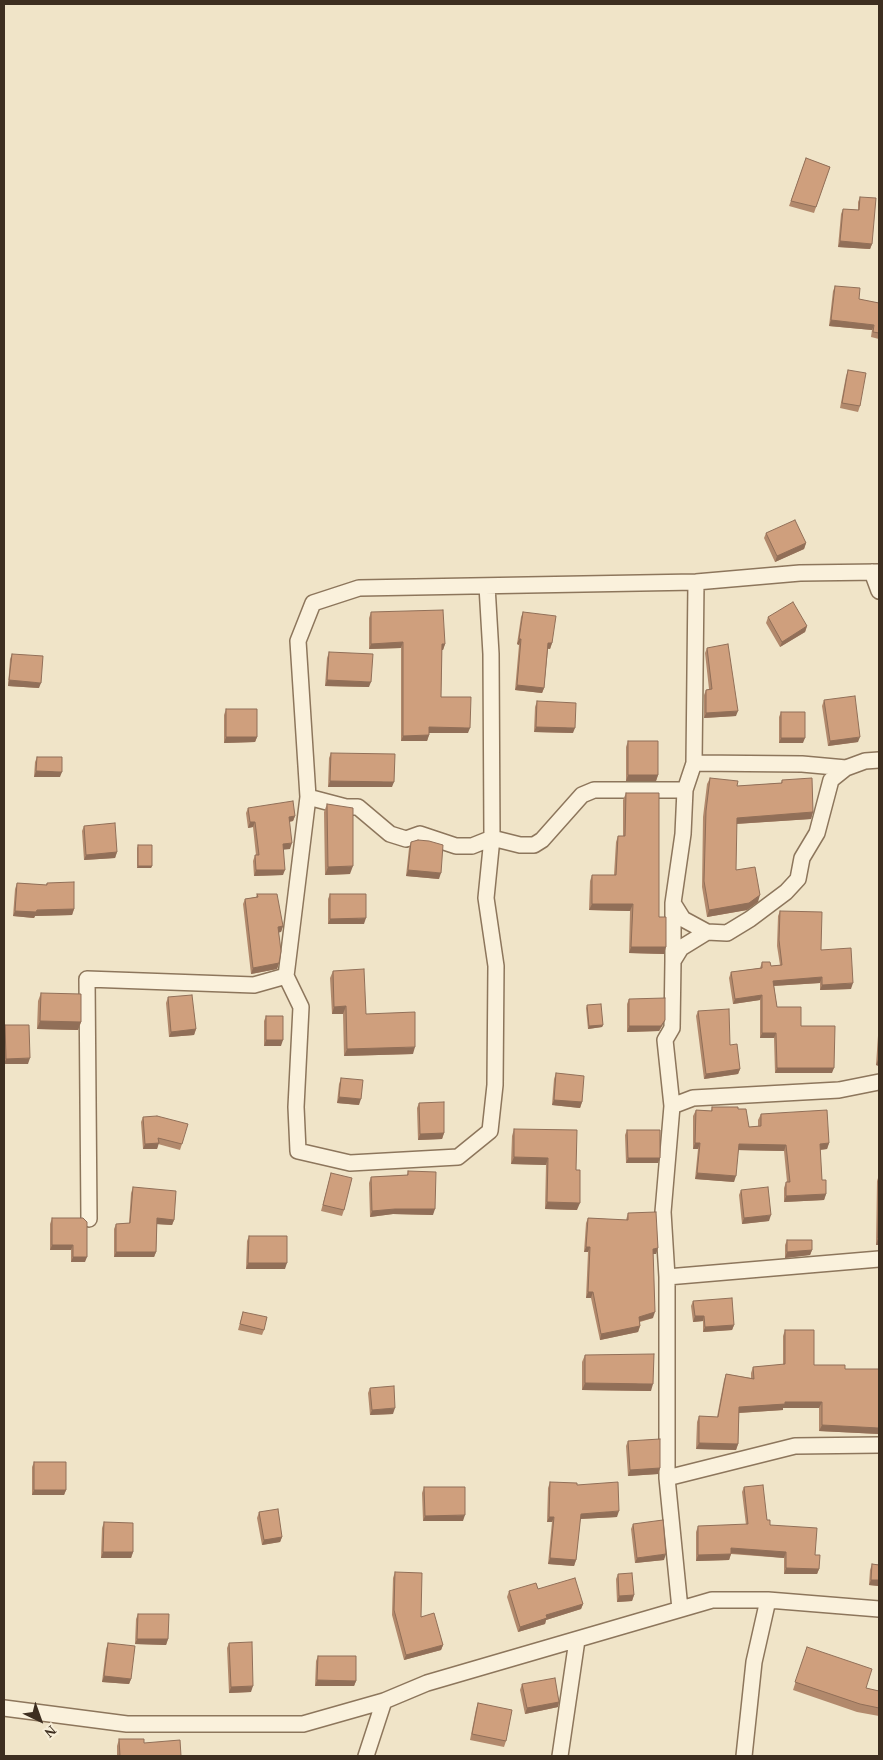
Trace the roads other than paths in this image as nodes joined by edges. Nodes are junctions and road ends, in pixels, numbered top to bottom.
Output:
1 (875, 572) edge
2 (696, 582) junction
3 (487, 586) junction
4 (879, 591) edge
5 (879, 760) edge
6 (694, 763) junction
7 (846, 768) junction
8 (685, 790) junction
9 (308, 797) junction
10 (492, 838) junction
11 (673, 903) junction
12 (707, 932) junction
13 (673, 961) junction
14 (286, 976) junction
15 (879, 1082) edge
16 (672, 1106) junction
17 (89, 1219) dead end
18 (879, 1259) edge
19 (667, 1277) junction
20 (879, 1445) edge
21 (668, 1478) junction
22 (768, 1600) junction
23 (680, 1609) junction
24 (879, 1609) edge
25 (577, 1640) junction
26 (384, 1700) junction
27 (4, 1708) edge
28 (366, 1756) edge
29 (560, 1756) edge
30 (744, 1756) edge

1 - 2 street
1 - 4 street
2 - 3 street
2 - 6 street
3 - 9 street
3 - 10 street
5 - 7 street
6 - 7 street
6 - 8 street
7 - 12 street
8 - 10 street
8 - 11 street
9 - 10 street
9 - 14 street
10 - 14 street
11 - 12 street
11 - 13 street
12 - 13 street
13 - 16 street
14 - 17 street
15 - 16 street
16 - 19 street
18 - 19 street
19 - 21 street
20 - 21 street
21 - 23 street
22 - 23 street
22 - 24 street
22 - 30 street
23 - 25 street
25 - 26 street
25 - 29 street
26 - 27 street
26 - 28 street

